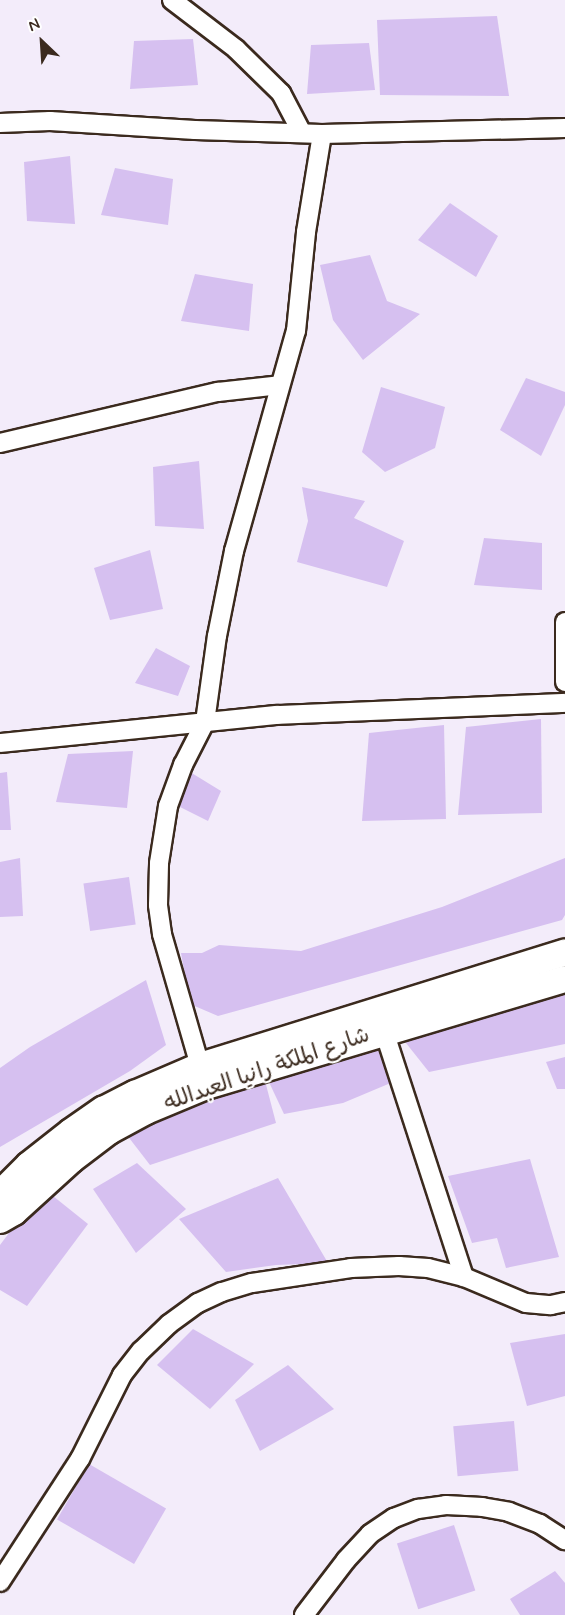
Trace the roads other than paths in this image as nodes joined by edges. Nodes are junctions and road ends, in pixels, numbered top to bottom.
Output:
1 (172, 0) edge
2 (0, 123) edge
3 (565, 128) edge
4 (302, 133) junction
5 (322, 134) junction
6 (280, 385) junction
7 (0, 443) edge
8 (565, 622) edge
9 (565, 682) edge
10 (565, 703) edge
11 (205, 722) junction
12 (0, 743) edge
13 (565, 952) edge
14 (565, 979) edge
15 (384, 1031) junction
16 (200, 1066) junction
17 (0, 1194) edge
18 (0, 1220) edge
19 (464, 1277) junction
20 (565, 1302) edge
21 (565, 1540) edge
22 (0, 1582) edge
23 (304, 1615) edge

1 - 4 street
2 - 4 street
3 - 5 street
4 - 5 street
5 - 6 street
6 - 7 street
6 - 11 street
8 - 9 street
10 - 11 street
11 - 12 street
11 - 16 street
13 - 16 main road, شارع الملكة رانيا العبدالله
14 - 15 main road, شارع الملكة رانيا العبدالله
15 - 18 main road, شارع الملكة رانيا العبدالله
15 - 19 street
16 - 17 main road, شارع الملكة رانيا العبدالله
19 - 20 street
19 - 22 street
21 - 23 street

